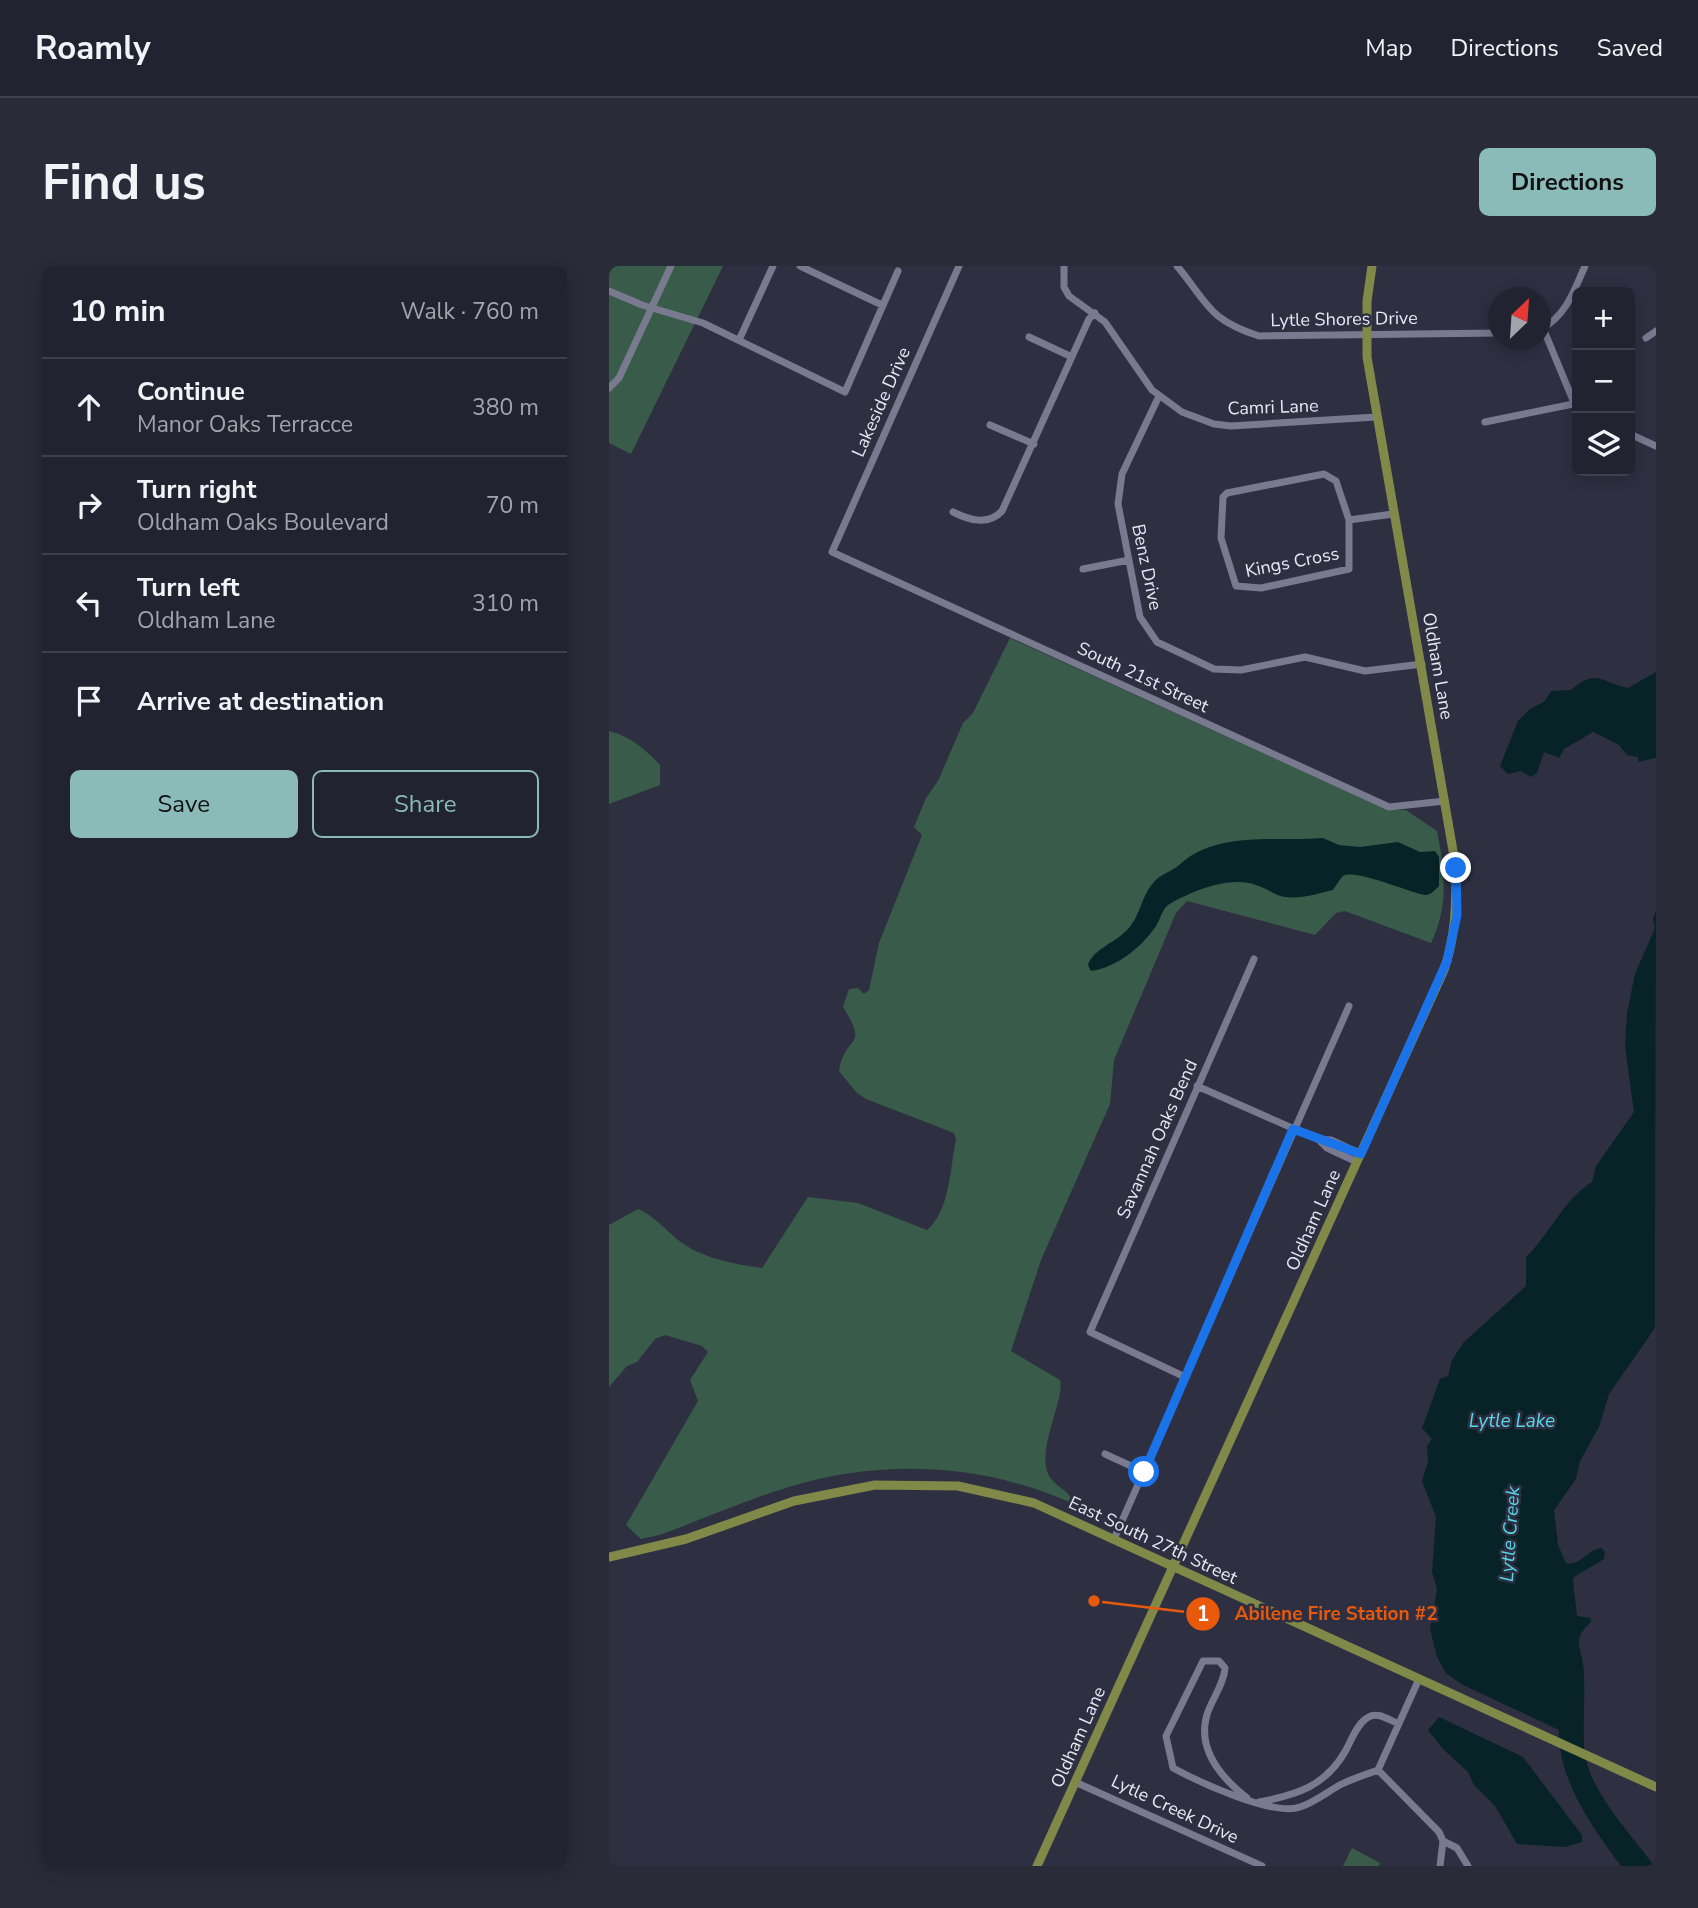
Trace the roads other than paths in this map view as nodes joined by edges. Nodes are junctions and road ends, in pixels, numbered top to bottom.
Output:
1 (671, 266) edge
2 (773, 266) edge
3 (800, 266) edge
4 (959, 266) edge
5 (1064, 266) edge
6 (1177, 266) edge
7 (1372, 266) edge
8 (1585, 266) edge
9 (898, 271) dead end
10 (609, 290) edge
11 (882, 305) junction
12 (651, 308) junction
13 (1095, 313) junction
14 (1551, 323) edge
15 (1656, 331) edge
16 (1488, 333) edge
17 (1367, 334) junction
18 (1029, 337) dead end
19 (1646, 338) dead end
20 (739, 340) junction
21 (1551, 350) edge
22 (1072, 357) junction
23 (609, 388) edge
24 (1159, 396) junction
25 (1572, 400) edge
26 (1572, 408) edge
27 (1376, 417) junction
28 (1485, 422) dead end
29 (991, 425) dead end
30 (1635, 436) edge
31 (1034, 444) junction
32 (1656, 446) edge
33 (953, 512) dead end
34 (1393, 514) junction
35 (1349, 520) junction
36 (832, 552) joint
37 (1129, 560) junction
38 (1083, 569) dead end
39 (1422, 664) junction
40 (1445, 800) junction
41 (1254, 959) dead end
42 (1349, 1006) dead end
43 (1197, 1086) junction
44 (1293, 1129) junction
45 (1359, 1158) junction
46 (1185, 1377) junction
47 (1105, 1454) dead end
48 (1144, 1472) junction
49 (1114, 1539) junction
50 (609, 1557) edge
51 (1172, 1567) junction
52 (1419, 1679) junction
53 (1397, 1723) junction
54 (1378, 1770) junction
55 (1327, 1775) junction
56 (1075, 1782) junction
57 (1337, 1787) junction
58 (1656, 1787) edge
59 (1285, 1797) junction
60 (1247, 1798) junction
61 (1257, 1802) junction
62 (1279, 1810) junction
63 (1443, 1841) junction
64 (1037, 1866) edge
65 (1262, 1866) edge
66 (1440, 1866) edge
67 (1468, 1866) edge

1 - 12 street
2 - 20 street
3 - 11 street
4 - 36 street, Lakeside Drive
5 - 13 street, Camri Lane
6 - 17 street, Lytle Shores Drive
7 - 17 main road, Oldham Lane
8 - 14 street
9 - 11 street
10 - 12 street
11 - 20 street
12 - 20 street
12 - 23 street
13 - 22 street
13 - 24 street, Camri Lane
15 - 19 street
16 - 17 street, Lytle Shores Drive
17 - 27 main road, Oldham Lane
18 - 22 street
21 - 25 street
22 - 31 street
24 - 27 street, Camri Lane
24 - 37 street, Benz Drive
26 - 28 street
27 - 34 main road, Oldham Lane
29 - 31 street
30 - 32 street
31 - 33 street
34 - 35 street, Kings Cross
34 - 39 main road, Oldham Lane
35 - 35 street, Kings Cross
36 - 40 street, South 21st Street
37 - 38 street
37 - 39 street, Benz Drive
39 - 40 main road, Oldham Lane
40 - 45 main road, Oldham Lane
41 - 43 street, Savannah Oaks Bend
42 - 44 street
43 - 44 street
43 - 46 street, Savannah Oaks Bend
44 - 45 street
44 - 46 street
45 - 51 main road, Oldham Lane
46 - 48 street
47 - 48 street
48 - 49 street
49 - 50 main road, East South 27th Street
49 - 51 main road, East South 27th Street
51 - 52 main road, East South 27th Street
51 - 56 main road, Oldham Lane
52 - 53 street
52 - 58 main road, East South 27th Street
53 - 54 street
53 - 55 street
54 - 57 street
54 - 63 street
55 - 57 street
55 - 59 street
56 - 64 main road, Oldham Lane
56 - 65 street, Lytle Creek Drive
57 - 62 street
59 - 61 street
59 - 62 street
60 - 60 street
60 - 61 street
61 - 62 street
63 - 66 street
63 - 67 street

